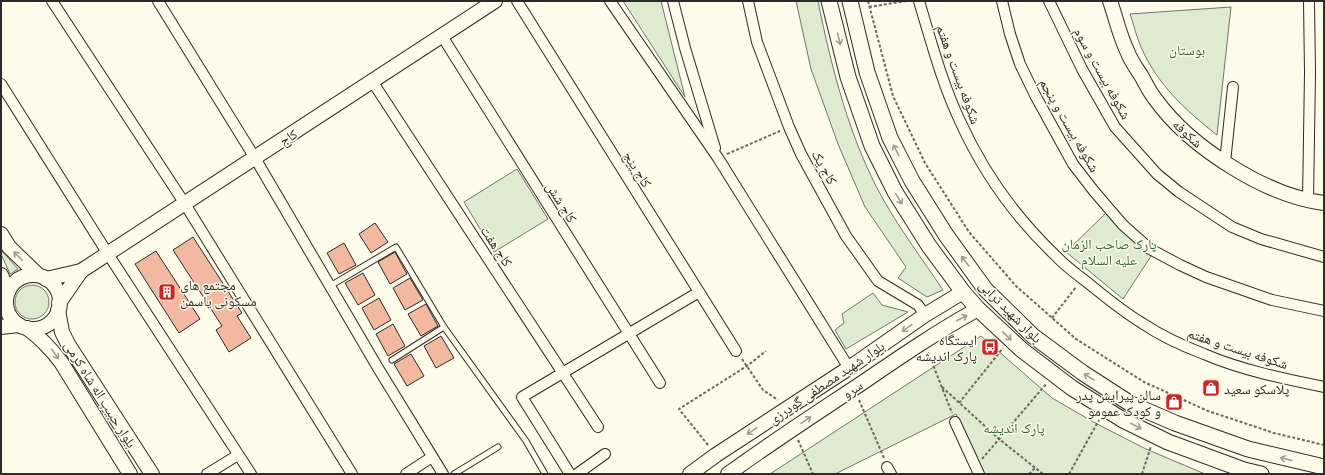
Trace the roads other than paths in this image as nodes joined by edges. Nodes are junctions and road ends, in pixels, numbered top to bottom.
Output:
1 (52, 1) edge
2 (158, 1) edge
3 (495, 1) edge
4 (516, 1) edge
5 (610, 1) edge
6 (673, 1) edge
7 (748, 1) edge
8 (829, 1) edge
9 (850, 1) edge
10 (919, 1) edge
11 (1002, 1) edge
12 (1050, 1) edge
13 (1110, 1) edge
14 (1310, 1) edge
15 (442, 36) junction
16 (372, 81) junction
17 (1, 84) edge
18 (1233, 87) dead end
19 (255, 158) junction
20 (718, 158) junction
21 (1225, 162) junction
22 (1308, 201) junction
23 (1324, 203) edge
24 (184, 204) junction
25 (1, 234) edge
26 (108, 254) junction
27 (1324, 257) edge
28 (81, 271) junction
29 (1, 275) edge
30 (42, 277) junction
31 (330, 286) junction
32 (986, 289) junction
33 (699, 292) junction
34 (964, 292) junction
35 (5, 299) edge
36 (58, 307) junction
37 (978, 309) junction
38 (1324, 311) edge
39 (925, 315) junction
40 (23, 326) junction
41 (1, 327) edge
42 (444, 327) junction
43 (628, 334) junction
44 (736, 351) road end
45 (392, 360) dead end
46 (849, 368) junction
47 (564, 373) junction
48 (660, 383) dead end
49 (1324, 387) edge
50 (956, 422) road end
51 (598, 428) dead end
52 (498, 447) dead end
53 (605, 454) dead end
54 (238, 455) junction
55 (432, 457) junction
56 (1324, 467) edge
57 (978, 470) edge
58 (130, 474) edge
59 (152, 474) edge
60 (207, 474) edge
61 (251, 474) edge
62 (352, 474) edge
63 (406, 474) edge
64 (443, 474) edge
65 (454, 474) edge
66 (545, 474) edge
67 (570, 474) edge
68 (576, 474) edge
69 (690, 474) edge
70 (728, 474) edge
71 (1261, 474) edge

1 - 24 street
2 - 19 street
3 - 15 main road, کاج
4 - 33 street, کاج پنج
5 - 20 street
6 - 20 street
7 - 39 street, کاج یک
8 -> 34 main road, بلوار شهید ترابی
32 -> 9 main road, بلوار شهید ترابی
10 - 49 street, شکوفه بیست و هفتم
11 - 38 street, شکوفه بیست و پنجم
12 - 27 street, شکوفه بیست و سوم
13 - 21 main road, شکوفه
14 - 22 street
15 - 16 main road, کاج
15 - 43 street, کاج شش
16 - 19 main road, کاج
16 - 47 street, کاج هفت
17 - 26 street
18 - 21 street
19 - 24 main road, کاج
19 - 31 street
20 - 46 street
21 - 22 main road, شکوفه
22 - 23 main road, شکوفه
24 - 26 main road, کاج
24 - 62 street
30 -> 25 main road
26 - 28 main road, کاج
26 - 54 street
28 - 30 main road, کاج
28 - 36 main road, کاج
29 - 35 main road
30 - 35 main road
30 - 36 main road
31 - 42 lane
31 - 55 street
32 - 34 main road
32 - 37 main road
56 -> 32 main road, بلوار شهید ترابی
33 - 43 street
33 - 44 street, کاج پنج
34 - 37 main road, بلوار شهید ترابی
34 - 39 main road, بلوار شهید مصطفی گودرزی
35 - 40 main road
36 - 40 main road
36 - 59 main road, بلوار حبیب اله شاه کرمی
70 -> 37 main road, سرو
37 -> 71 main road, بلوار شهید ترابی
39 -> 46 main road, بلوار شهید مصطفی گودرزی
40 - 41 main road
40 -> 58 main road, بلوار حبیب اله شاه کرمی
42 - 45 lane
42 - 66 lane
43 - 47 street
43 - 48 street, کاج شش
46 -> 69 main road, بلوار شهید مصطفی گودرزی
47 - 51 street, کاج هفت
47 - 67 street
50 - 57 street
52 - 65 lane
53 - 68 street
54 - 60 street
54 - 61 street
55 - 63 street
55 - 64 street

